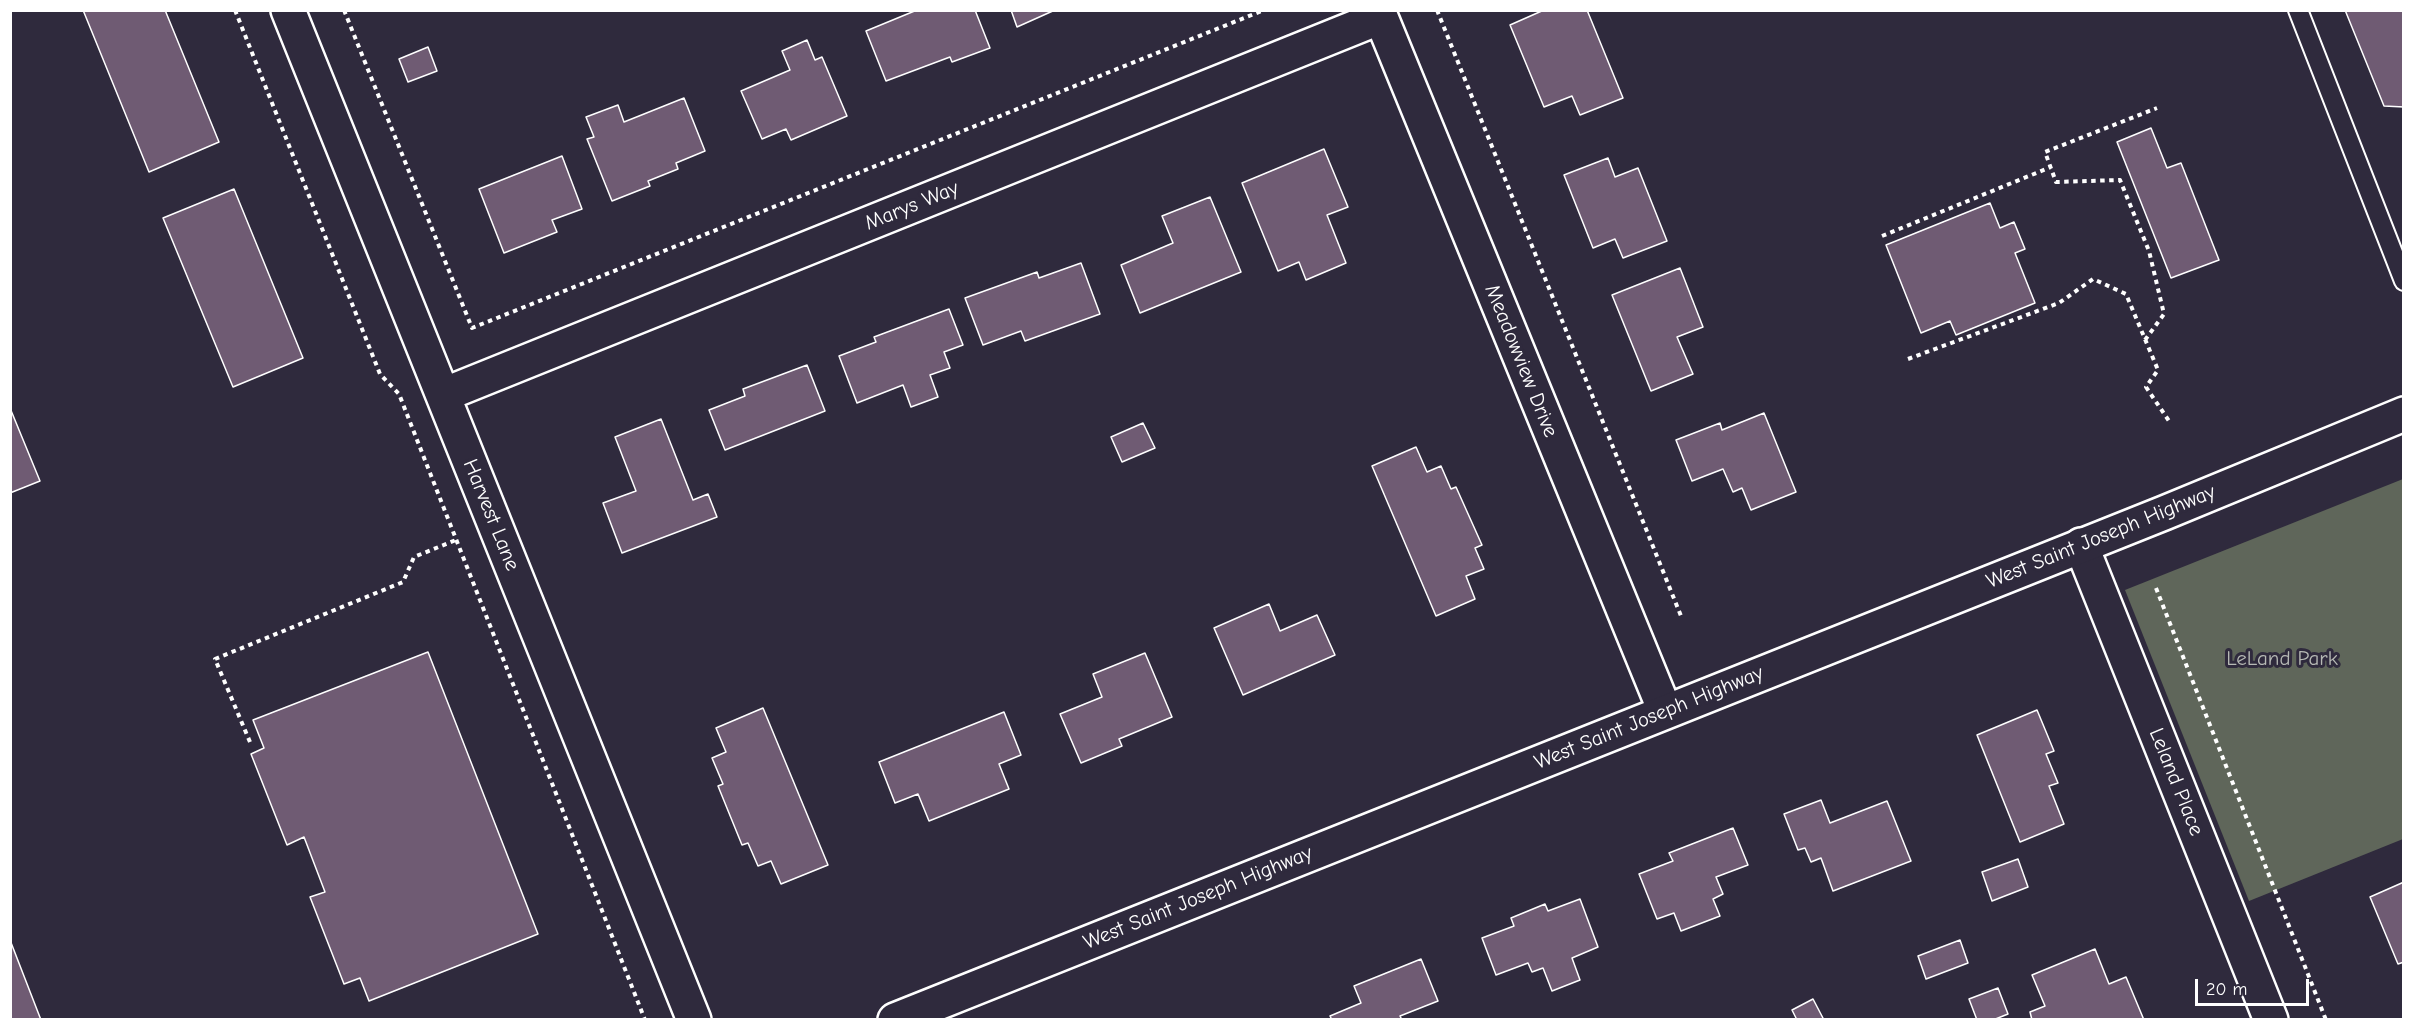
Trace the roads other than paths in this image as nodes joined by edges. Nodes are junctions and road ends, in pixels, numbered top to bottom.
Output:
1 (288, 10) edge
2 (2298, 10) edge
3 (1380, 14) edge
4 (2403, 281) edge
5 (443, 395) junction
6 (2403, 414) edge
7 (2081, 545) junction
8 (1665, 711) junction
9 (694, 1020) edge
10 (894, 1020) edge
11 (2271, 1020) edge

1 - 5 street, Harvest Lane
2 - 4 lane
3 - 5 street, Marys Way
3 - 8 street, Meadowview Drive
5 - 9 street, Harvest Lane
6 - 7 street, West Saint Joseph Highway
7 - 8 street, West Saint Joseph Highway
7 - 11 street, Leland Place
8 - 10 street, West Saint Joseph Highway

